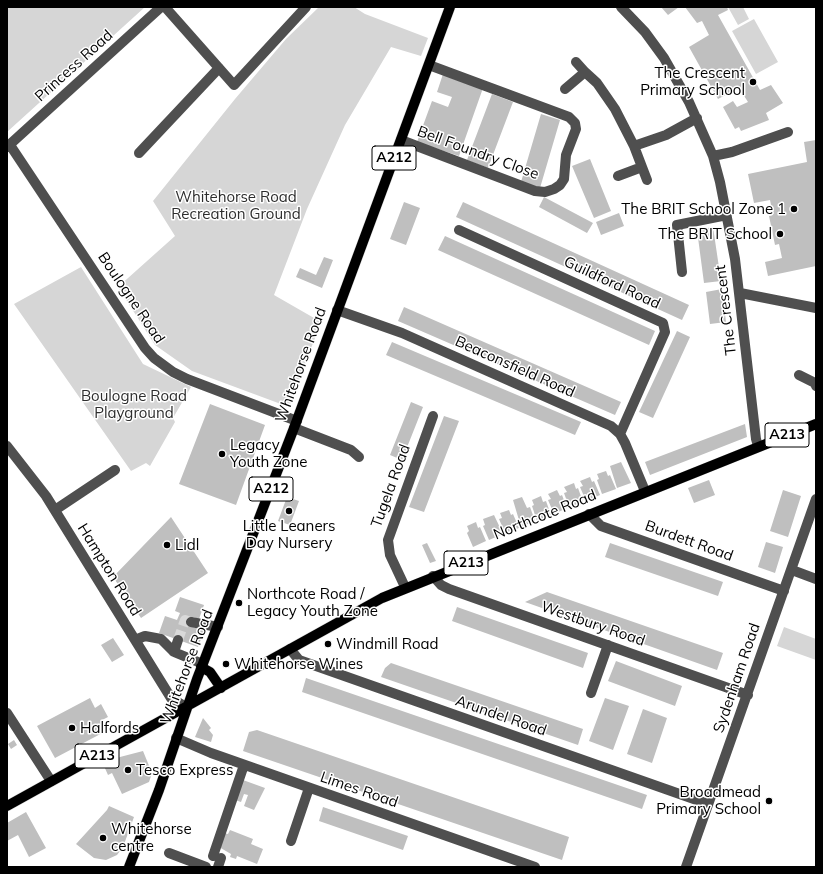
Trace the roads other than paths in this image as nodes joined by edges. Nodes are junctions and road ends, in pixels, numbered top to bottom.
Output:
1 (161, 7) edge
2 (165, 7) edge
3 (306, 7) edge
4 (450, 7) edge
5 (621, 7) edge
6 (576, 62) dead end
7 (429, 65) junction
8 (219, 68) junction
9 (585, 72) junction
10 (565, 89) dead end
11 (697, 118) junction
12 (788, 132) dead end
13 (401, 140) junction
14 (8, 146) edge
15 (634, 146) junction
16 (139, 153) dead end
17 (713, 156) junction
18 (642, 167) junction
19 (618, 176) dead end
20 (647, 180) dead end
21 (727, 215) junction
22 (459, 230) dead end
23 (682, 272) dead end
24 (740, 292) junction
25 (816, 308) edge
26 (337, 310) junction
27 (799, 375) dead end
28 (816, 386) edge
29 (433, 416) dead end
30 (816, 424) edge
31 (295, 425) junction
32 (620, 434) junction
33 (7, 446) edge
34 (758, 446) junction
35 (359, 457) dead end
36 (11, 459) edge
37 (115, 470) dead end
38 (645, 491) junction
39 (816, 499) edge
40 (55, 510) junction
41 (589, 514) junction
42 (792, 570) junction
43 (433, 576) junction
44 (816, 579) edge
45 (405, 587) junction
46 (784, 591) junction
47 (191, 622) dead end
48 (218, 627) junction
49 (135, 640) junction
50 (178, 640) tunnel mouth
51 (608, 645) junction
52 (290, 649) junction
53 (174, 652) junction
54 (202, 666) junction
55 (221, 688) junction
56 (591, 693) dead end
57 (748, 695) junction
58 (186, 707) junction
59 (7, 714) edge
60 (176, 738) junction
61 (244, 765) junction
62 (52, 781) junction
63 (309, 788) junction
64 (708, 804) junction
65 (7, 806) edge
66 (292, 841) dead end
67 (170, 853) dead end
68 (217, 860) edge
69 (130, 867) edge
70 (206, 867) edge
71 (535, 867) edge
72 (686, 867) edge

1 - 14 street, Princess Road
2 - 8 street
3 - 8 street
4 - 7 main road, Whitehorse Road / A212
5 - 11 street, The Crescent
6 - 9 street
7 - 13 main road, Whitehorse Road / A212
7 - 13 street, Bell Foundry Close
8 - 16 street
9 - 10 street
9 - 15 street
11 - 15 street
11 - 17 street, The Crescent
12 - 17 street
13 - 26 main road, Whitehorse Road / A212
14 - 31 street, Boulogne Road
15 - 18 street
17 - 21 street, The Crescent
18 - 19 street
18 - 20 street
21 - 23 street
21 - 24 street, The Crescent
22 - 32 street, Guildford Road
24 - 25 street
24 - 34 street, The Crescent
26 - 31 main road, Whitehorse Road / A212
26 - 32 street, Beaconsfield Road
27 - 28 street
29 - 45 street, Tugela Road
30 - 34 main road, Northcote Road / A213
31 - 35 street, Boulogne Road
31 - 48 main road, Whitehorse Road / A212
32 - 38 street, Beaconsfield Road
33 - 36 street, Hampton Road
34 - 38 main road, Northcote Road / A213
36 - 40 street, Hampton Road
37 - 40 street
38 - 41 main road, Northcote Road / A213
39 - 42 street, Sydenham Road
40 - 49 street, Hampton Road
41 - 43 main road, Northcote Road / A213
41 - 46 street, Burdett Road
42 - 44 street
42 - 46 street, Sydenham Road
43 - 45 main road, Northcote Road / A213
43 - 51 street, Westbury Road
45 - 52 main road, Northcote Road / A213
46 - 57 street, Sydenham Road
47 - 48 street
48 - 54 main road, Whitehorse Road / A212
49 - 53 street
49 - 58 street, Hampton Road
50 - 53 street
51 - 56 street
51 - 57 street, Westbury Road
52 - 55 main road, Northcote Road / A213
52 - 64 street, Arundel Road
53 - 54 street
54 - 55 main road
54 - 58 main road, Whitehorse Road / A212
55 - 58 main road, Northcote Road / A213
57 - 64 street, Sydenham Road
58 - 60 main road, Whitehorse Road / A212
58 - 62 main road, A213
59 - 62 street
60 - 61 street, Limes Road
60 - 69 main road, Whitehorse Road / A212
61 - 63 street, Limes Road
61 - 68 street
62 - 65 main road, A213
63 - 66 street
63 - 71 street, Limes Road
64 - 72 street, Sydenham Road
67 - 70 street

